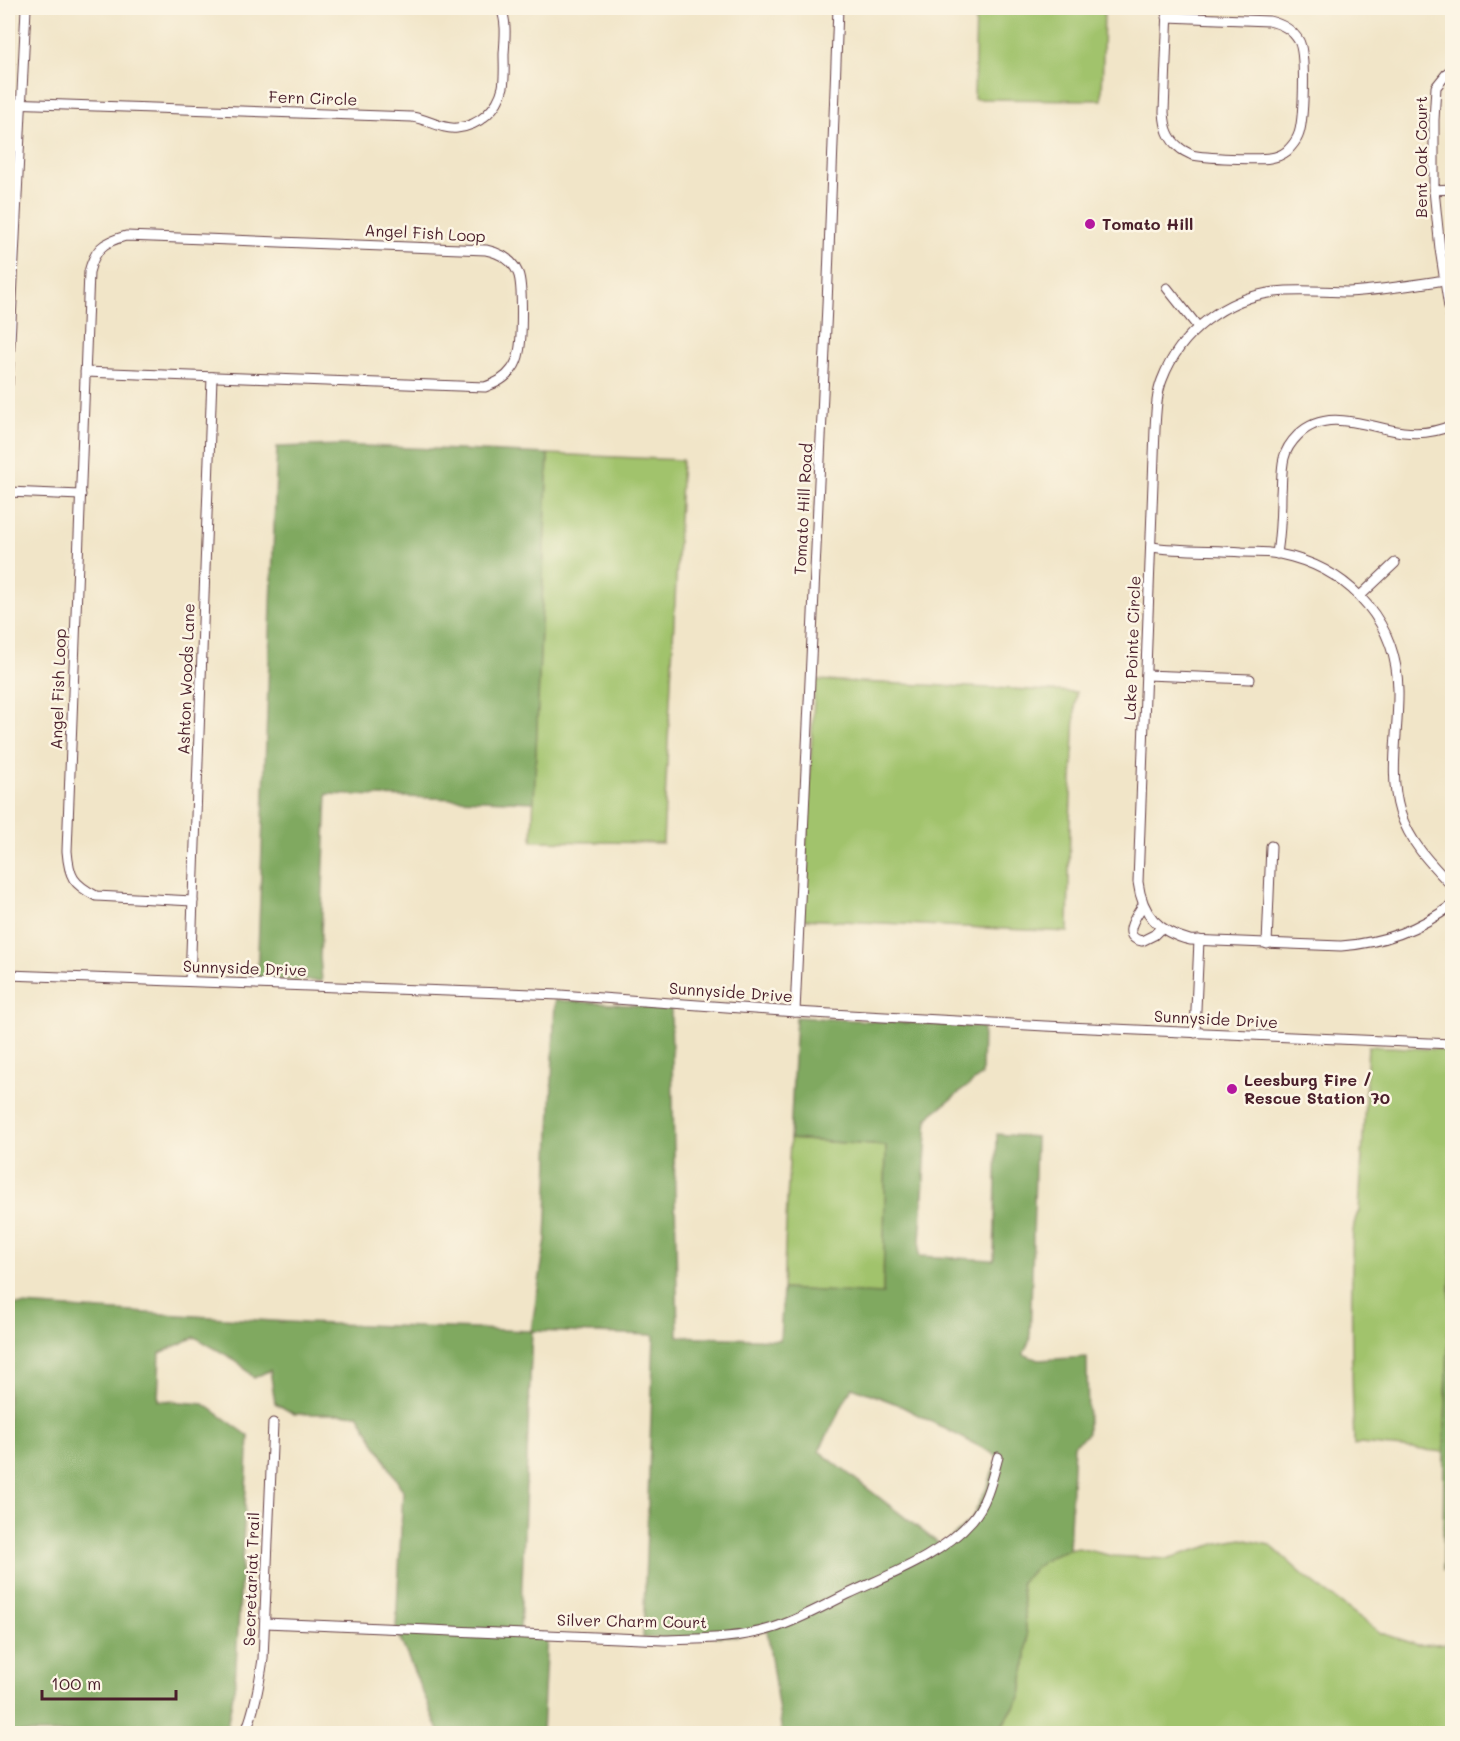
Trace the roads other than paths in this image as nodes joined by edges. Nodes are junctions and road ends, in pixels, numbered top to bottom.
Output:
1 (26, 8) edge
2 (501, 8) edge
3 (838, 8) edge
4 (1167, 12) edge
5 (1448, 72) dead end
6 (8, 103) edge
7 (21, 103) junction
8 (1452, 189) edge
9 (1434, 190) junction
10 (1449, 280) edge
11 (1167, 288) dead end
12 (1198, 327) junction
13 (1452, 327) edge
14 (85, 372) junction
15 (212, 377) junction
16 (8, 384) edge
17 (1452, 425) edge
18 (8, 492) edge
19 (81, 495) junction
20 (1150, 547) junction
21 (1277, 554) junction
22 (1395, 563) dead end
23 (1360, 596) junction
24 (1146, 675) junction
25 (1250, 679) dead end
26 (1271, 846) dead end
27 (1452, 886) edge
28 (193, 901) junction
29 (1143, 905) junction
30 (1452, 905) edge
31 (1161, 928) junction
32 (1199, 940) junction
33 (1267, 944) junction
34 (8, 975) edge
35 (190, 981) junction
36 (795, 1012) junction
37 (1195, 1033) junction
38 (1452, 1044) edge
39 (273, 1424) dead end
40 (998, 1457) dead end
41 (265, 1623) junction
42 (245, 1734) edge

1 - 7 street
2 - 7 street, Fern Circle
3 - 36 street, Tomato Hill Road
4 - 4 street
5 - 9 street, Bent Oak Court
6 - 7 street, Fern Circle
7 - 16 street
8 - 9 street
9 - 10 street, Bent Oak Court
10 - 12 street, Lake Pointe Circle
10 - 13 street
11 - 12 street
12 - 20 street, Lake Pointe Circle
14 - 15 street, Angel Fish Loop
14 - 15 street, Angel Fish Loop
14 - 19 street, Angel Fish Loop
15 - 28 street, Ashton Woods Lane
17 - 21 street
18 - 19 street
19 - 28 street, Angel Fish Loop
20 - 21 street
20 - 24 street, Lake Pointe Circle
21 - 23 street
22 - 23 street
23 - 27 street
24 - 25 street
24 - 29 street, Lake Pointe Circle
26 - 33 street
28 - 35 street, Ashton Woods Lane
29 - 31 street, Lake Pointe Circle
29 - 31 street
30 - 33 street
31 - 32 street
32 - 33 street
32 - 37 street
34 - 35 street, Sunnyside Drive
35 - 36 street, Sunnyside Drive
36 - 37 street, Sunnyside Drive
37 - 38 street, Sunnyside Drive
39 - 41 street, Secretariat Trail
40 - 41 street, Silver Charm Court
41 - 42 street, Secretariat Trail

